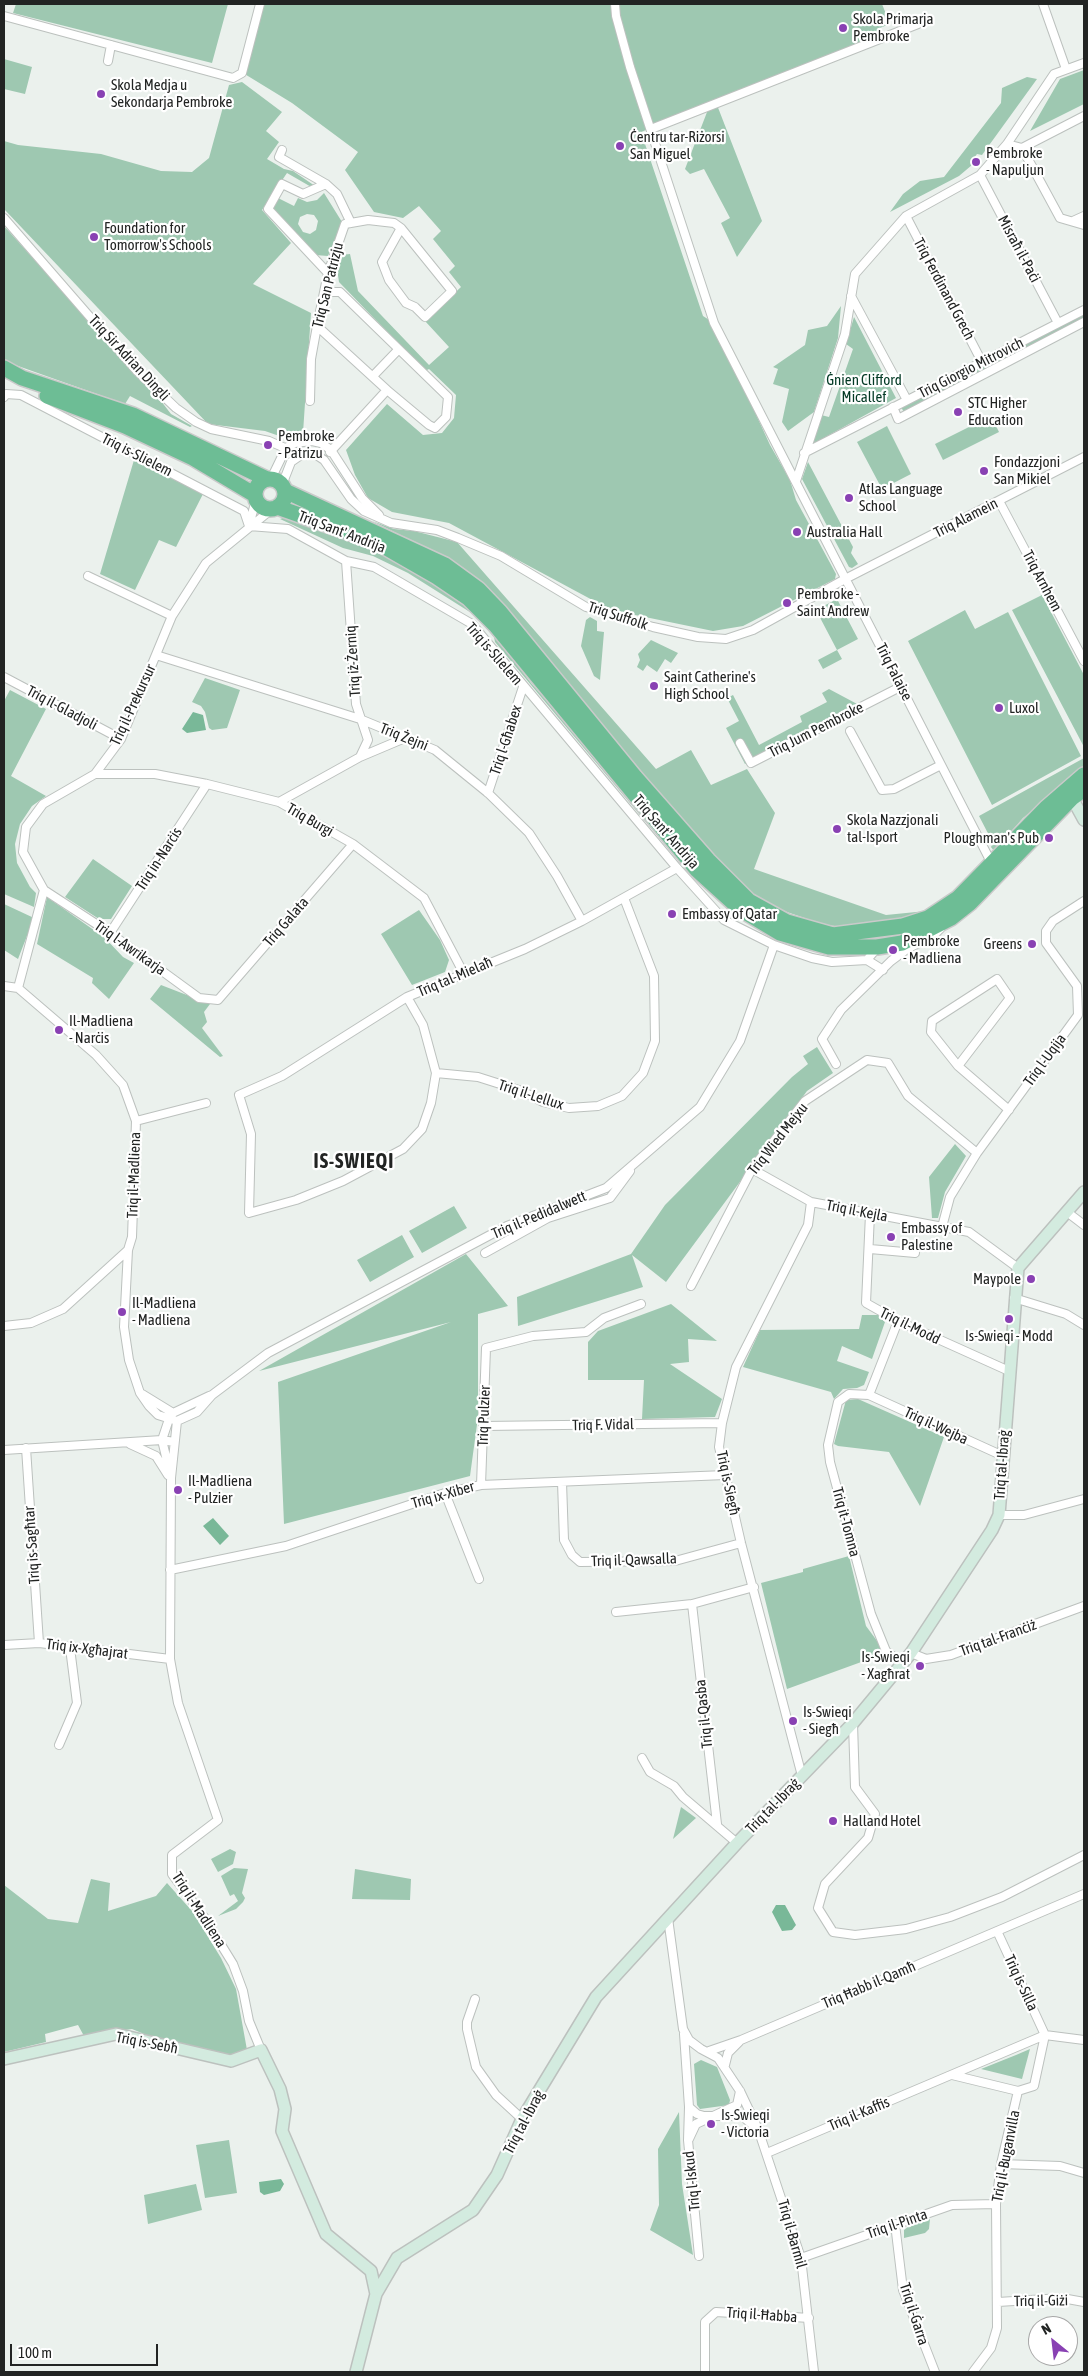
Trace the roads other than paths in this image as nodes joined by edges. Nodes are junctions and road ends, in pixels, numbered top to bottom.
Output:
1 (260, 4) edge
2 (614, 4) edge
3 (1043, 4) edge
4 (4, 16) edge
5 (918, 24) dead end
6 (111, 45) junction
7 (108, 61) dead end
8 (1084, 62) edge
9 (1066, 69) junction
10 (1084, 116) edge
11 (651, 129) junction
12 (1007, 144) junction
13 (1022, 148) junction
14 (282, 150) dead end
15 (980, 175) junction
16 (326, 184) junction
17 (906, 216) junction
18 (1084, 216) edge
19 (4, 218) edge
20 (1073, 221) junction
21 (351, 223) junction
22 (1084, 225) edge
23 (401, 228) junction
24 (328, 273) junction
25 (325, 292) junction
26 (851, 296) junction
27 (1084, 310) edge
28 (1084, 322) edge
29 (1058, 323) junction
30 (317, 326) junction
31 (398, 350) junction
32 (982, 362) junction
33 (4, 368) edge
34 (373, 376) junction
35 (4, 378) edge
36 (386, 390) junction
37 (4, 397) edge
38 (907, 400) junction
39 (310, 401) dead end
40 (893, 407) junction
41 (286, 448) junction
42 (331, 450) junction
43 (306, 452) junction
44 (804, 453) junction
45 (1084, 457) edge
46 (323, 460) junction
47 (796, 481) junction
48 (276, 483) junction
49 (255, 497) junction
50 (999, 501) junction
51 (275, 508) junction
52 (391, 523) junction
53 (249, 526) junction
54 (346, 561) junction
55 (88, 576) dead end
56 (847, 578) junction
57 (172, 616) junction
58 (156, 655) junction
59 (1084, 661) edge
60 (4, 677) edge
61 (902, 686) junction
62 (523, 687) junction
63 (360, 719) junction
64 (850, 731) dead end
65 (405, 738) junction
66 (121, 739) junction
67 (740, 742) dead end
68 (360, 757) junction
69 (941, 765) junction
70 (95, 774) junction
71 (1084, 775) edge
72 (207, 784) junction
73 (488, 792) junction
74 (1078, 793) edge
75 (279, 802) junction
76 (1084, 820) edge
77 (353, 844) junction
78 (992, 864) junction
79 (677, 868) junction
80 (44, 890) junction
81 (624, 898) junction
82 (1084, 901) edge
83 (951, 918) junction
84 (582, 921) junction
85 (110, 933) junction
86 (774, 945) junction
87 (877, 948) junction
88 (867, 960) junction
89 (883, 970) junction
90 (463, 972) junction
91 (4, 986) edge
92 (18, 988) junction
93 (407, 997) junction
94 (218, 1000) joint
95 (836, 1064) dead end
96 (958, 1066) junction
97 (436, 1073) junction
98 (206, 1103) dead end
99 (1009, 1110) junction
100 (136, 1121) junction
101 (977, 1153) junction
102 (636, 1163) junction
103 (752, 1169) junction
104 (1084, 1192) edge
105 (811, 1202) junction
106 (1067, 1212) junction
107 (870, 1214) junction
108 (1084, 1225) edge
109 (942, 1227) junction
110 (128, 1250) junction
111 (870, 1250) junction
112 (484, 1252) dead end
113 (916, 1253) dead end
114 (1018, 1268) junction
115 (691, 1286) dead end
116 (1014, 1298) junction
117 (641, 1304) dead end
118 (898, 1322) junction
119 (1084, 1325) edge
120 (4, 1326) edge
121 (1009, 1371) junction
122 (212, 1395) junction
123 (869, 1395) junction
124 (171, 1416) junction
125 (177, 1421) junction
126 (722, 1424) junction
127 (484, 1426) junction
128 (129, 1444) junction
129 (163, 1444) junction
130 (174, 1445) junction
131 (26, 1448) junction
132 (4, 1450) edge
133 (148, 1452) junction
134 (1003, 1456) junction
135 (725, 1475) junction
136 (171, 1478) junction
137 (562, 1482) junction
138 (481, 1484) junction
139 (445, 1493) junction
140 (1084, 1499) edge
141 (999, 1515) junction
142 (741, 1543) junction
143 (170, 1570) junction
144 (480, 1579) dead end
145 (754, 1587) junction
146 (692, 1604) junction
147 (1084, 1606) edge
148 (616, 1612) dead end
149 (39, 1643) junction
150 (4, 1644) edge
151 (70, 1648) junction
152 (911, 1653) junction
153 (170, 1659) junction
154 (903, 1664) junction
155 (853, 1723) junction
156 (59, 1745) dead end
157 (642, 1758) dead end
158 (802, 1776) junction
159 (717, 1824) junction
160 (737, 1843) junction
161 (1084, 1855) edge
162 (1084, 1894) edge
163 (668, 1918) junction
164 (997, 1931) junction
165 (475, 1999) dead end
166 (684, 2029) junction
167 (1045, 2036) junction
168 (741, 2040) junction
169 (1084, 2040) edge
170 (261, 2050) junction
171 (705, 2050) junction
172 (4, 2059) edge
173 (686, 2063) junction
174 (725, 2065) junction
175 (952, 2075) junction
176 (740, 2091) junction
177 (1018, 2091) junction
178 (689, 2107) junction
179 (716, 2116) junction
180 (522, 2119) junction
181 (758, 2129) junction
182 (688, 2140) junction
183 (767, 2153) junction
184 (1001, 2164) junction
185 (1084, 2173) edge
186 (996, 2204) junction
187 (895, 2224) junction
188 (700, 2256) dead end
189 (397, 2258) junction
190 (801, 2258) junction
191 (371, 2271) junction
192 (376, 2294) junction
193 (998, 2302) junction
194 (1084, 2302) edge
195 (809, 2318) junction
196 (356, 2372) edge
197 (705, 2372) edge
198 (814, 2372) edge
199 (934, 2372) edge
200 (973, 2372) edge

1 - 6 street
2 - 11 street, Triq Falaise
3 - 9 street
4 - 6 street
5 - 11 street
6 - 7 street
8 - 9 street
9 - 12 street
10 - 13 street
11 - 47 street, Triq Falaise
12 - 13 street
12 - 15 street
13 - 20 street
14 - 16 street, Triq San Patrizju
15 - 17 street
15 - 29 street, Misraħ il-Paċi
16 - 21 street, Triq San Patrizju
16 - 24 street
17 - 26 street
17 - 32 street, Triq Ferdinand Grech
18 - 20 street
19 - 41 street, Triq Sir Adrian Dingli
20 - 22 street
21 - 23 street
21 - 24 street, Triq San Patrizju
23 - 23 street
24 - 25 street, Triq San Patrizju
25 - 30 street, Triq San Patrizju
25 - 31 street
26 - 38 street
26 - 44 street
27 - 29 street, Triq Giorgio Mitrovich
28 - 40 street
29 - 32 street, Triq Giorgio Mitrovich
30 - 34 street
30 - 39 street, Triq San Patrizju
31 - 34 street
31 - 36 street
32 - 38 street, Triq Giorgio Mitrovich
33 - 48 highway, Triq Sant' Andrija
34 - 36 street
35 - 49 highway, Triq Sant' Andrija
36 - 42 street
37 - 53 street, Triq is-Slielem
38 - 40 street, Triq Giorgio Mitrovich
40 - 44 street, Triq Giorgio Mitrovich
41 - 42 street
41 - 43 street, Triq Suffolk
41 - 48 street
42 - 46 street
42 - 52 street, Triq Suffolk
43 - 46 street, Triq Suffolk
43 - 48 street
44 - 47 street
45 - 50 street, Triq Alamein
46 - 52 street, Triq Suffolk
47 - 56 street, Triq Falaise
48 - 49 highway
48 - 51 highway, Triq Sant' Andrija
48 - 78 highway, Triq Sant' Andrija
49 - 51 highway, Triq Sant' Andrija
49 - 53 street
50 - 56 street, Triq Alamein
50 - 59 street, Triq Arnhem
51 - 53 street, Triq il-Prekursur
51 - 87 highway, Triq Sant' Andrija
52 - 56 street, Triq Suffolk
53 - 54 street, Triq is-Slielem
53 - 57 street, Triq il-Prekursur
54 - 62 street, Triq is-Slielem
54 - 63 street, Triq iż-Żerniq
55 - 57 street
56 - 61 street, Triq Falaise
57 - 58 street, Triq il-Prekursur
58 - 63 street, Triq Żejni
58 - 66 street, Triq il-Prekursur
60 - 66 street, Triq il-Gladjoli
61 - 67 street, Triq Jum Pembroke
61 - 69 street, Triq Falaise
62 - 73 street, Triq l-Għabex
62 - 79 street, Triq is-Slielem
63 - 65 street, Triq Żejni
63 - 68 street, Triq iż-Żerniq
64 - 69 street
65 - 68 street
65 - 73 street, Triq Żejni
66 - 70 street, Triq il-Prekursur
68 - 75 street
69 - 78 street, Triq Falaise
70 - 72 street, Triq Burgi
70 - 80 street, Triq il-Prekursur
71 - 78 highway, Triq Sant' Andrija
72 - 75 street, Triq Burgi
72 - 85 street, Triq in-Narċis
73 - 84 street, Triq Żejni
74 - 76 main road
74 - 83 highway, Triq Sant' Andrija
75 - 77 street, Triq Burgi
77 - 90 street, Triq Burgi
77 - 94 street, Triq Galata
79 - 81 street, Triq tal-Mielaħ
79 - 86 street, Triq is-Slielem
80 - 85 street, Triq l-Awrikarja
80 - 92 street
81 - 84 street, Triq tal-Mielaħ
81 - 97 street, Triq il-Lellux
82 - 99 street, Triq l-Uqija
83 - 87 highway, Triq Sant' Andrija
83 - 89 street
84 - 90 street, Triq tal-Mielaħ
85 - 94 street, Triq l-Awrikarja
86 - 88 street, Triq is-Slielem
86 - 102 street, Triq il-Pedidalwett
87 - 88 street
88 - 89 street
89 - 95 street
90 - 93 street, Triq tal-Mielaħ
91 - 92 street
92 - 100 street, Triq il-Madliena
93 - 97 street
93 - 97 street, Triq tal-Mielaħ
96 - 96 street
96 - 99 street
98 - 100 street
99 - 101 street, Triq l-Uqija
100 - 110 street, Triq il-Madliena
101 - 103 street, Triq Wied Mejxu
101 - 109 street, Triq l-Uqija
102 - 112 street
102 - 122 street, Triq il-Pedidalwett
103 - 105 street, Triq il-Kejla
103 - 115 street, Triq Wied Mejxu
104 - 106 main road
105 - 107 street, Triq il-Kejla
105 - 126 street, Triq is-Siegħ
106 - 108 street
106 - 114 main road
107 - 109 street, Triq il-Kejla
107 - 111 street, Triq il-Modd
109 - 114 street, Triq il-Kejla
110 - 120 street
110 - 124 street, Triq il-Madliena
111 - 113 street
111 - 118 street, Triq il-Modd
114 - 116 main road, Triq tal-Ibraġ
116 - 119 street
116 - 121 main road, Triq tal-Ibraġ
117 - 127 street, Triq Pulzier
118 - 121 street, Triq il-Modd
118 - 123 street
121 - 134 main road, Triq tal-Ibraġ
122 - 124 street, Triq il-Pedidalwett
122 - 125 street, Triq il-Pedidalwett
123 - 134 street, Triq il-Wejba
123 - 154 street, Triq it-Tomna
124 - 125 street, Triq il-Madliena
124 - 129 street
125 - 130 street, Triq il-Madliena
126 - 127 street, Triq F. Vidal
126 - 135 street, Triq is-Siegħ
127 - 138 street, Triq Pulzier
128 - 129 street
128 - 131 street
128 - 133 street
129 - 130 street
129 - 133 street
129 - 136 street, Triq il-Madliena
130 - 136 street, Triq il-Madliena
131 - 132 street
131 - 149 street, Triq is-Sagħtar
133 - 136 street
134 - 141 main road, Triq tal-Ibraġ
135 - 137 street, Triq ix-Xiber
135 - 142 street, Triq is-Siegħ
136 - 143 street, Triq il-Madliena
137 - 138 street, Triq ix-Xiber
137 - 142 street, Triq il-Qawsalla
138 - 139 street, Triq ix-Xiber
139 - 143 street, Triq ix-Xiber
139 - 144 street
140 - 141 street
141 - 152 main road, Triq tal-Ibraġ
142 - 145 street, Triq is-Siegħ
143 - 153 street, Triq il-Madliena
145 - 146 street
145 - 158 street, Triq is-Siegħ
146 - 148 street
146 - 159 street, Triq il-Qasba
147 - 152 street, Triq tal-Franċiż
149 - 150 street, Triq ix-Xgħajrat
149 - 151 street, Triq ix-Xgħajrat
151 - 153 street, Triq ix-Xgħajrat
151 - 156 street
152 - 154 main road, Triq tal-Ibraġ
153 - 170 street, Triq il-Madliena
154 - 155 main road, Triq tal-Ibraġ
155 - 158 main road, Triq tal-Ibraġ
155 - 161 street
157 - 159 street
158 - 160 main road, Triq tal-Ibraġ
159 - 160 street
160 - 163 main road, Triq tal-Ibraġ
162 - 164 street, Triq Ħabb il-Qamħ
163 - 166 street, Triq il-Barmil
163 - 180 main road, Triq tal-Ibraġ
164 - 167 street, Triq is-Silla
164 - 168 street, Triq Ħabb il-Qamħ
165 - 180 street
166 - 171 street, Triq il-Barmil
166 - 173 street, Triq l-Iskud
167 - 169 street, Triq il-Kaffis
167 - 175 street, Triq il-Kaffis
167 - 177 street, Triq il-Buganvilla
168 - 171 street, Triq Ħabb il-Qamħ
168 - 174 street, Triq Ħabb il-Qamħ
170 - 172 main road, Triq is-Sebħ
170 - 191 main road, Triq il-Madliena
171 - 173 street
171 - 174 street, Triq il-Barmil
173 - 178 street, Triq l-Iskud
174 - 176 street, Triq il-Barmil
175 - 177 street
175 - 183 street, Triq il-Kaffis
176 - 179 street
176 - 181 street, Triq il-Barmil
177 - 184 street, Triq il-Buganvilla
178 - 179 street
178 - 182 street, Triq l-Iskud
179 - 181 street
179 - 182 street
180 - 189 main road, Triq tal-Ibraġ
181 - 183 street, Triq il-Barmil
182 - 188 street, Triq l-Iskud
183 - 190 street, Triq il-Barmil
184 - 185 street
184 - 186 street, Triq il-Buganvilla
186 - 187 street, Triq il-Pinta
186 - 193 street, Triq il-Buganvilla
187 - 190 street, Triq il-Pinta
187 - 199 street, Triq il-Ġarra
189 - 191 main road
189 - 192 main road, Triq tal-Ibraġ
190 - 195 street, Triq il-Barmil
191 - 192 main road
192 - 196 main road, Triq tal-Ibraġ
193 - 194 street, Triq il-Giżi
193 - 200 street, Triq il-Buganvilla
195 - 197 street, Triq il-Ħabba
195 - 198 street, Triq il-Barmil

